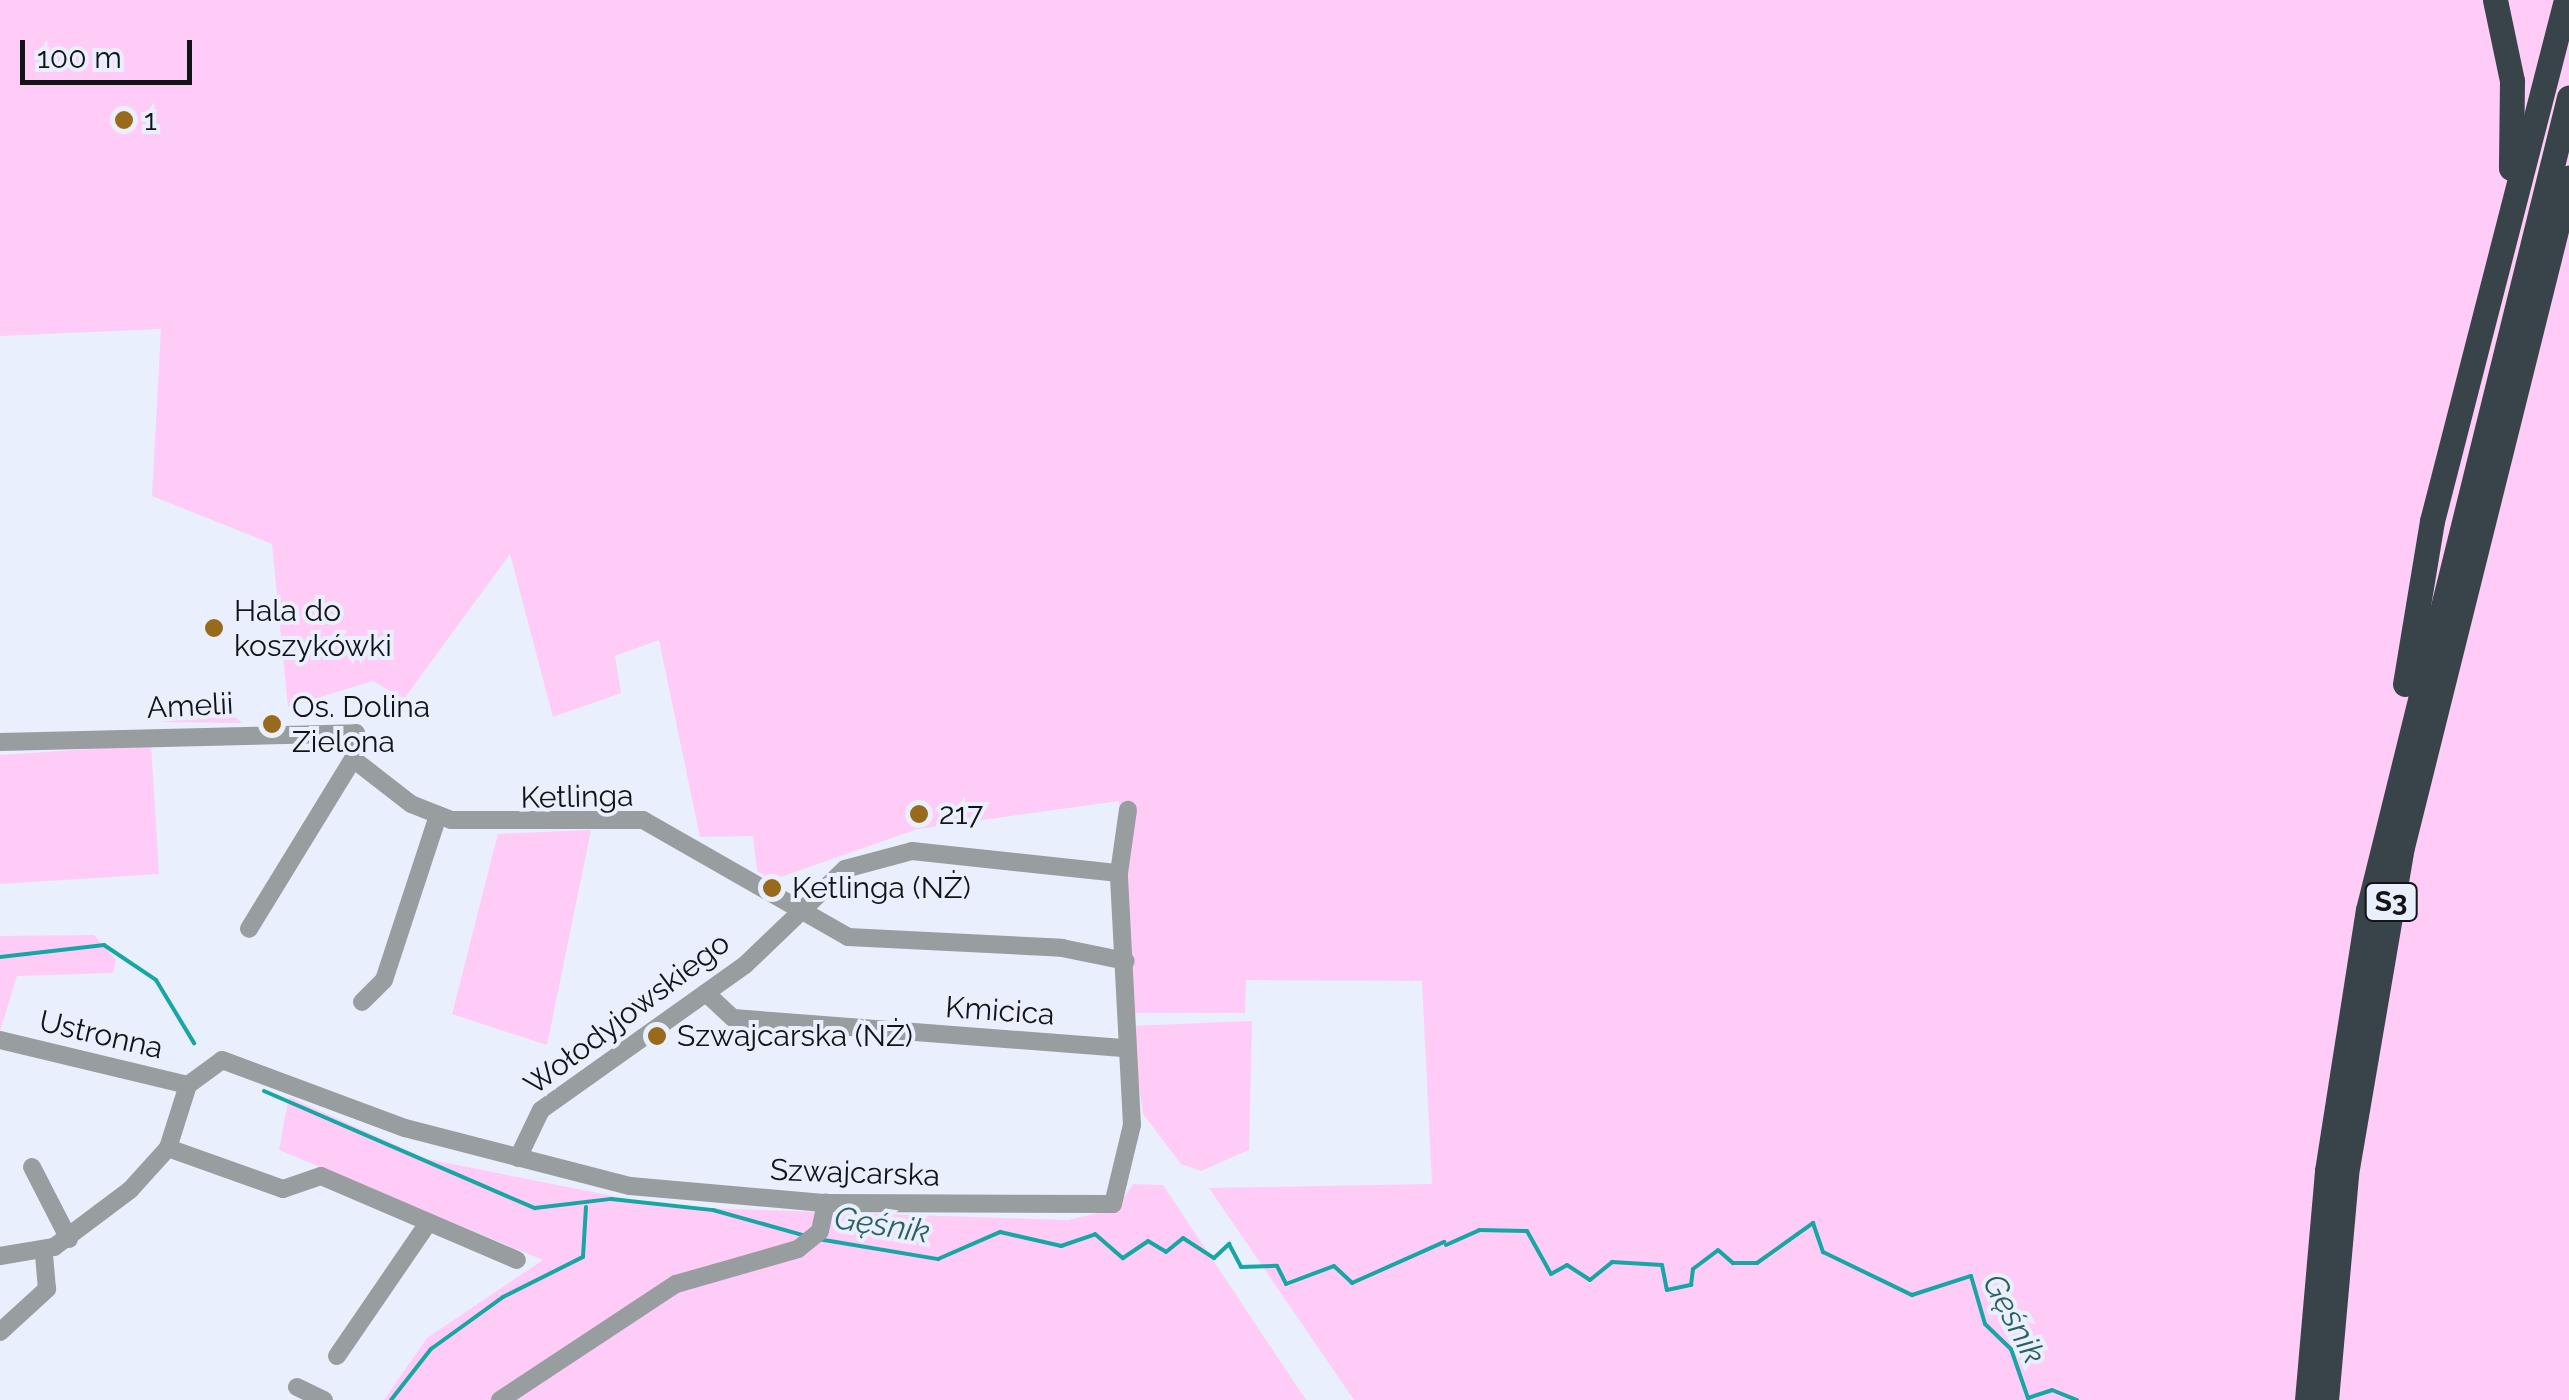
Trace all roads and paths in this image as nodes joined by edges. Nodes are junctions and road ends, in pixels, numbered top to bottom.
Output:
1 (2495, 0) edge
2 (2566, 0) edge
3 (2569, 97) edge
4 (2569, 178) edge
5 (2500, 257) junction
6 (0, 742) edge
7 (354, 759) junction
8 (2399, 768) junction
9 (1128, 810) dead end
10 (438, 816) junction
11 (1119, 873) junction
12 (798, 910) junction
13 (249, 929) dead end
14 (1126, 961) junction
15 (706, 993) junction
16 (362, 1002) dead end
17 (0, 1040) edge
18 (1123, 1048) junction
19 (188, 1086) junction
20 (168, 1148) junction
21 (518, 1158) junction
22 (32, 1167) dead end
23 (826, 1203) junction
24 (428, 1223) junction
25 (69, 1239) junction
26 (44, 1251) junction
27 (0, 1256) edge
28 (517, 1260) dead end
29 (0, 1332) edge
30 (337, 1356) dead end
31 (297, 1388) dead end
32 (324, 1400) edge
33 (500, 1400) edge
34 (2306, 1400) edge
35 (2326, 1400) edge

1 - 5 highway
2 - 5 highway
3 - 8 highway, S3
4 - 35 highway, S3
5 - 8 highway
6 - 7 street, Amelii
7 - 10 street, Ketlinga
7 - 13 street
8 - 34 highway, S3
9 - 11 street, Szwajcarska
10 - 12 street, Ketlinga
10 - 16 street
11 - 12 street, Wołodyjowskiego
11 - 14 street, Szwajcarska
12 - 14 street, Ketlinga
12 - 15 street, Wołodyjowskiego
14 - 18 street, Szwajcarska
15 - 18 street, Kmicica
15 - 21 street, Wołodyjowskiego
17 - 19 street, Ustronna
18 - 23 street, Szwajcarska
19 - 20 street
19 - 21 street, Szwajcarska
20 - 24 street
20 - 25 street
21 - 23 street, Szwajcarska
22 - 25 street
23 - 33 street
24 - 28 street
24 - 30 street
25 - 26 street
26 - 27 street
26 - 29 street
31 - 32 street

